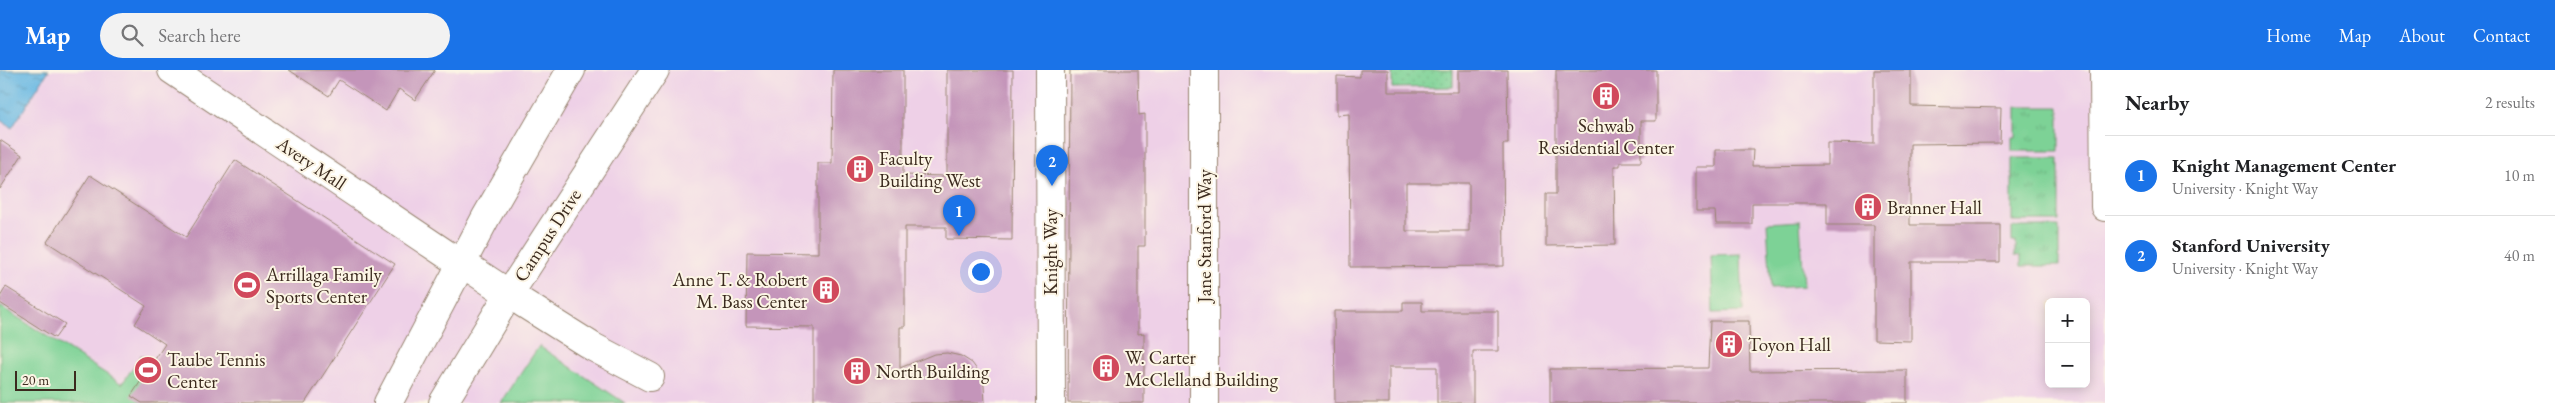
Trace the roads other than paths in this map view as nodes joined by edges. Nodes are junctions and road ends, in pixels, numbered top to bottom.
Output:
1 (172, 70) edge
2 (571, 70) edge
3 (655, 70) edge
4 (1050, 70) edge
5 (1204, 70) edge
6 (2104, 70) edge
7 (2105, 207) edge
8 (650, 377) dead end
9 (388, 403) edge
10 (443, 403) edge
11 (1051, 403) edge
12 (1204, 403) edge

1 - 8 street, Avery Mall
2 - 9 street
3 - 10 street, Campus Drive
4 - 11 street, Knight Way
5 - 12 street, Jane Stanford Way
6 - 7 street

